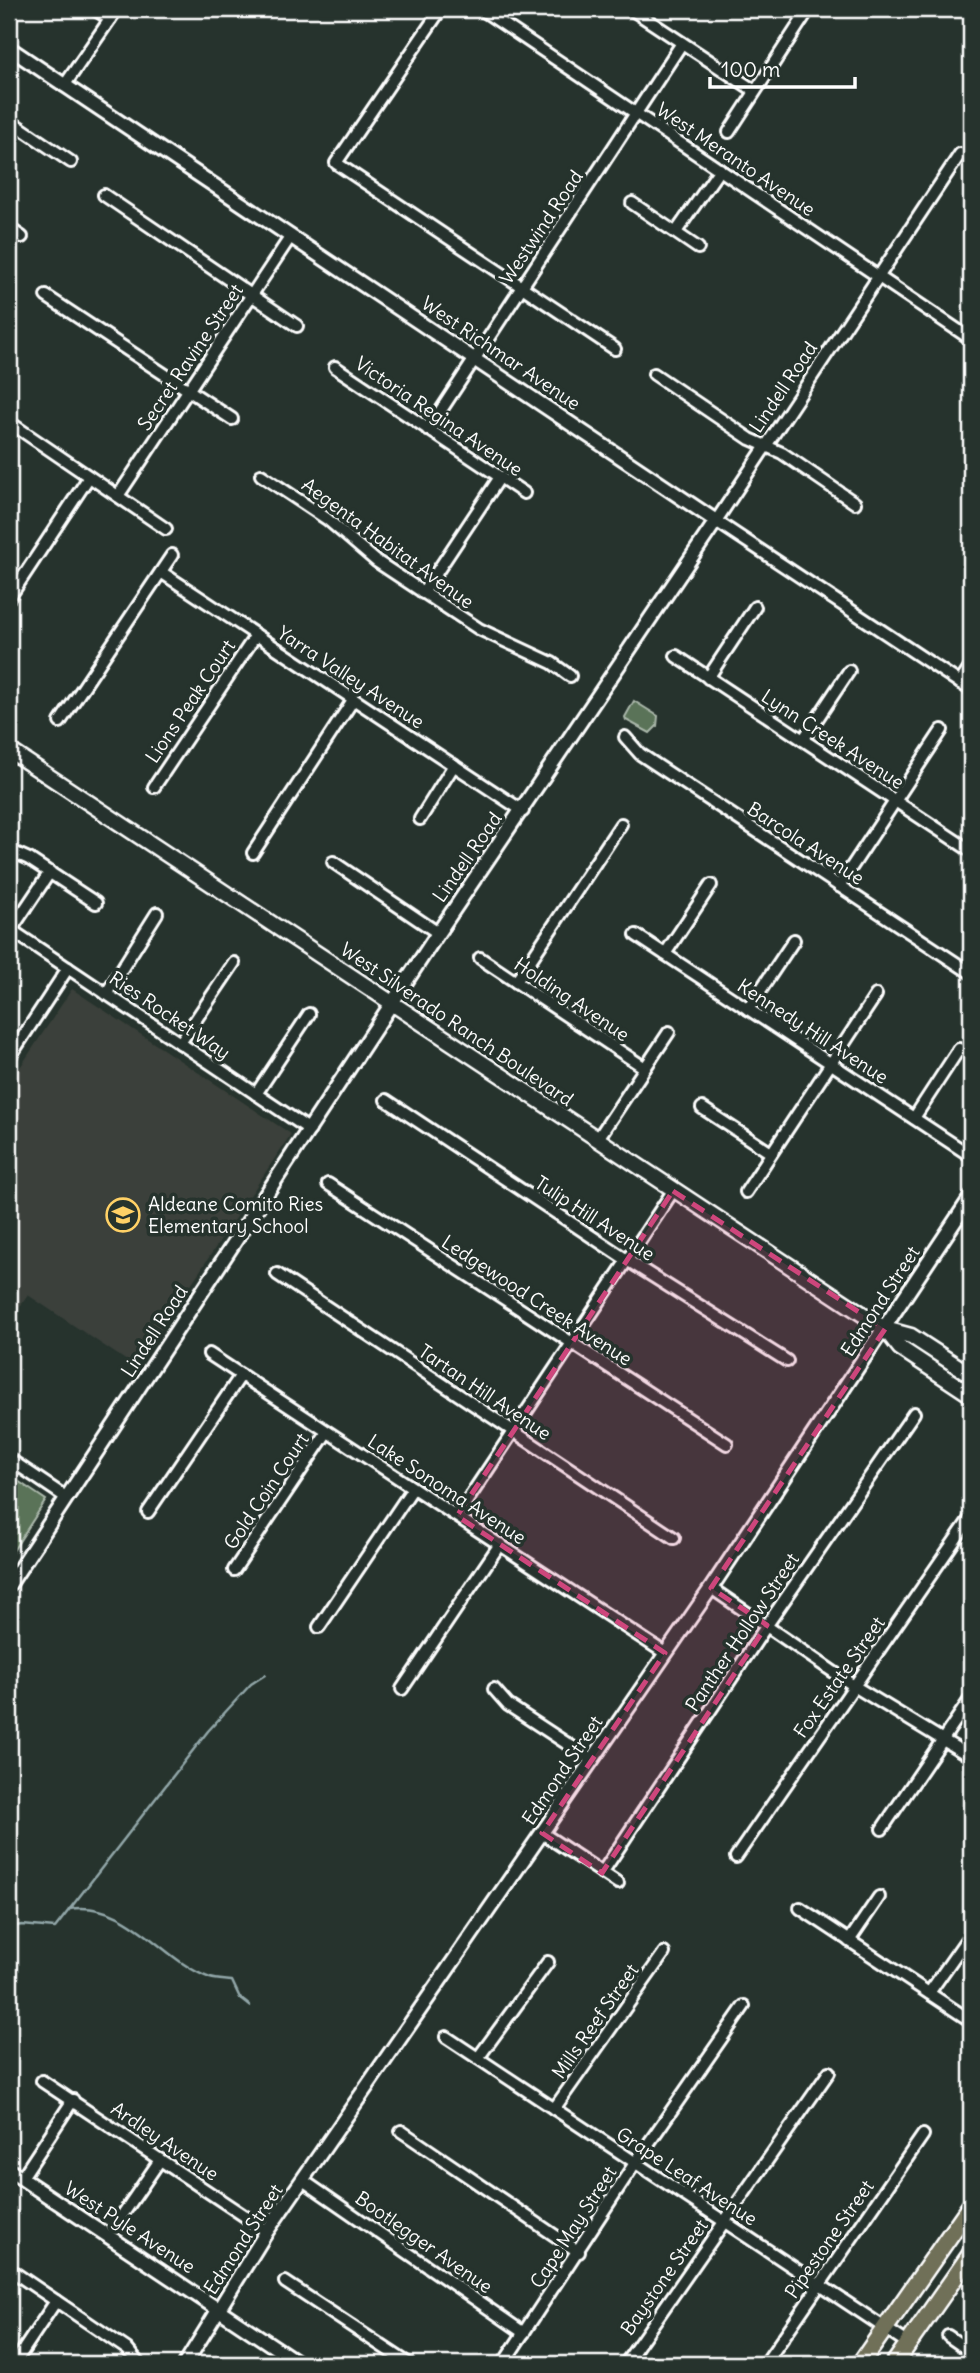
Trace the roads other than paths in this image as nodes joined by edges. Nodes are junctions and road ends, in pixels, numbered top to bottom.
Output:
1 (94, 9) edge
2 (117, 9) edge
3 (441, 9) edge
4 (481, 9) edge
5 (631, 9) edge
6 (809, 9) edge
7 (110, 19) junction
8 (682, 43) junction
9 (9, 48) edge
10 (64, 86) junction
11 (755, 91) junction
12 (638, 113) junction
13 (9, 120) edge
14 (729, 132) dead end
15 (960, 154) dead end
16 (71, 162) dead end
17 (720, 169) junction
18 (104, 195) dead end
19 (632, 203) dead end
20 (9, 228) edge
21 (676, 232) junction
22 (291, 236) junction
23 (22, 237) dead end
24 (698, 248) dead end
25 (879, 277) junction
26 (523, 287) junction
27 (252, 295) junction
28 (46, 296) dead end
29 (297, 327) dead end
30 (971, 339) edge
31 (615, 349) dead end
32 (475, 359) junction
33 (335, 367) dead end
34 (654, 374) dead end
35 (189, 391) junction
36 (232, 419) dead end
37 (9, 422) edge
38 (428, 430) junction
39 (766, 446) junction
40 (261, 475) dead end
41 (89, 477) junction
42 (500, 477) junction
43 (524, 493) dead end
44 (118, 496) junction
45 (855, 503) dead end
46 (716, 521) junction
47 (166, 529) dead end
48 (172, 555) dead end
49 (161, 572) junction
50 (423, 593) junction
51 (9, 598) edge
52 (755, 607) dead end
53 (256, 635) junction
54 (676, 656) dead end
55 (971, 666) edge
56 (849, 671) dead end
57 (570, 676) dead end
58 (708, 678) junction
59 (960, 683) junction
60 (971, 690) edge
61 (353, 700) junction
62 (60, 722) dead end
63 (942, 730) dead end
64 (625, 737) dead end
65 (803, 740) junction
66 (9, 750) edge
67 (454, 765) junction
68 (154, 787) dead end
69 (895, 801) junction
70 (523, 811) junction
71 (420, 819) dead end
72 (621, 824) dead end
73 (9, 850) edge
74 (971, 851) edge
75 (253, 853) dead end
76 (333, 862) dead end
77 (50, 872) junction
78 (710, 885) dead end
79 (839, 886) junction
80 (96, 903) dead end
81 (157, 913) dead end
82 (10, 932) edge
83 (438, 933) junction
84 (636, 935) dead end
85 (793, 940) dead end
86 (665, 954) junction
87 (480, 958) dead end
88 (234, 963) dead end
89 (68, 968) junction
90 (971, 973) edge
91 (516, 982) junction
92 (106, 994) junction
93 (876, 995) dead end
94 (393, 1004) junction
95 (748, 1009) junction
96 (309, 1014) dead end
97 (668, 1032) dead end
98 (180, 1043) junction
99 (960, 1049) dead end
100 (9, 1058) edge
101 (831, 1063) junction
102 (645, 1068) junction
103 (256, 1094) junction
104 (386, 1100) dead end
105 (702, 1108) dead end
106 (914, 1118) junction
107 (310, 1130) junction
108 (597, 1140) junction
109 (771, 1153) junction
110 (971, 1156) edge
111 (328, 1184) dead end
112 (673, 1191) junction
113 (746, 1192) dead end
114 (971, 1197) edge
115 (627, 1260) junction
116 (277, 1274) dead end
117 (885, 1329) junction
118 (572, 1344) junction
119 (209, 1354) dead end
120 (787, 1361) dead end
121 (241, 1375) junction
122 (971, 1375) edge
123 (971, 1395) edge
124 (914, 1412) dead end
125 (327, 1432) junction
126 (513, 1433) junction
127 (727, 1444) dead end
128 (9, 1459) edge
129 (413, 1488) junction
130 (67, 1498) junction
131 (148, 1512) dead end
132 (457, 1516) junction
133 (971, 1517) edge
134 (674, 1538) dead end
135 (500, 1544) junction
136 (234, 1570) dead end
137 (9, 1585) edge
138 (711, 1588) junction
139 (766, 1625) junction
140 (319, 1627) dead end
141 (665, 1653) junction
142 (854, 1686) junction
143 (402, 1689) dead end
144 (494, 1689) dead end
145 (971, 1698) edge
146 (943, 1738) junction
147 (971, 1757) edge
148 (592, 1760) junction
149 (883, 1829) dead end
150 (542, 1833) junction
151 (736, 1857) dead end
152 (602, 1873) junction
153 (618, 1883) dead end
154 (879, 1897) dead end
155 (800, 1908) dead end
156 (971, 1933) edge
157 (849, 1941) junction
158 (664, 1953) dead end
159 (548, 1962) dead end
160 (929, 1993) junction
161 (744, 2006) dead end
162 (971, 2021) edge
163 (446, 2037) dead end
164 (478, 2058) junction
165 (829, 2072) dead end
166 (42, 2081) dead end
167 (73, 2100) junction
168 (554, 2109) junction
169 (401, 2131) dead end
170 (923, 2134) dead end
171 (160, 2160) junction
172 (635, 2163) junction
173 (9, 2170) edge
174 (22, 2179) junction
175 (304, 2181) junction
176 (971, 2205) edge
177 (121, 2217) dead end
178 (724, 2222) junction
179 (267, 2231) junction
180 (579, 2252) junction
181 (971, 2254) edge
182 (9, 2269) edge
183 (285, 2283) dead end
184 (819, 2283) junction
185 (56, 2301) junction
186 (220, 2309) junction
187 (885, 2328) junction
188 (524, 2333) junction
189 (948, 2336) dead end
190 (909, 2344) junction
191 (971, 2352) edge
192 (138, 2361) edge
193 (14, 2364) edge
194 (185, 2364) edge
195 (300, 2364) edge
196 (409, 2364) edge
197 (503, 2364) edge
198 (625, 2364) edge
199 (765, 2364) edge
200 (860, 2364) edge
201 (894, 2364) edge

1 - 7 street
2 - 7 street
3 - 26 street
4 - 12 street, West Meranto Avenue
5 - 8 street
6 - 11 street
7 - 10 street
8 - 11 street
8 - 12 street, Westwind Road
9 - 10 street, West Richmar Avenue
10 - 22 street, West Richmar Avenue
11 - 14 street
12 - 17 street, West Meranto Avenue
12 - 26 street, Westwind Road
13 - 16 street
15 - 25 street, Lindell Road
17 - 21 street
17 - 25 street, West Meranto Avenue
18 - 27 street
19 - 21 street
20 - 23 street
21 - 24 street
22 - 27 street, Secret Ravine Street
22 - 32 street, West Richmar Avenue
25 - 30 street, West Meranto Avenue
25 - 39 street, Lindell Road
26 - 31 street
26 - 32 street, Westwind Road
27 - 29 street
27 - 35 street, Secret Ravine Street
28 - 35 street
32 - 38 street, Westwind Road
32 - 46 street, West Richmar Avenue
33 - 38 street, Victoria Regina Avenue
34 - 39 street
35 - 36 street
35 - 44 street, Secret Ravine Street
37 - 41 street
38 - 42 street, Victoria Regina Avenue
39 - 45 street
39 - 46 street, Lindell Road
40 - 50 street, Aegenta Habitat Avenue
41 - 44 street
41 - 51 street
42 - 43 street, Victoria Regina Avenue
42 - 50 street
44 - 47 street
46 - 59 street, West Richmar Avenue
46 - 70 street, Lindell Road
48 - 49 street
49 - 53 street, Yarra Valley Avenue
49 - 62 street
50 - 57 street, Aegenta Habitat Avenue
52 - 58 street
53 - 61 street, Yarra Valley Avenue
53 - 68 street, Lions Peak Court
54 - 58 street, Lynn Creek Avenue
55 - 59 street
56 - 65 street
58 - 65 street, Lynn Creek Avenue
59 - 60 street, West Richmar Avenue
61 - 67 street, Yarra Valley Avenue
61 - 75 street
63 - 69 street
64 - 79 street, Barcola Avenue
65 - 69 street, Lynn Creek Avenue
66 - 94 main road, West Silverado Ranch Boulevard
67 - 70 street, Yarra Valley Avenue
67 - 71 street
69 - 74 street, Lynn Creek Avenue
69 - 79 street
70 - 83 street, Lindell Road
72 - 91 street
73 - 77 street
76 - 83 street
77 - 80 street
77 - 82 street
78 - 86 street
79 - 90 street, Barcola Avenue
81 - 92 street
82 - 89 street, Ries Rocket Way
83 - 94 street, Lindell Road
84 - 86 street, Kennedy Hill Avenue
85 - 95 street
86 - 95 street, Kennedy Hill Avenue
87 - 91 street, Holding Avenue
88 - 98 street
89 - 92 street, Ries Rocket Way
89 - 100 street
91 - 102 street, Holding Avenue
92 - 98 street, Ries Rocket Way
93 - 101 street
94 - 107 street, Lindell Road
94 - 108 main road, West Silverado Ranch Boulevard
95 - 101 street, Kennedy Hill Avenue
96 - 103 street
97 - 102 street
98 - 103 street, Ries Rocket Way
99 - 106 street
101 - 106 street, Kennedy Hill Avenue
101 - 109 street
102 - 108 street
103 - 107 street, Ries Rocket Way
104 - 115 street, Tulip Hill Avenue
105 - 109 street
106 - 110 street, Kennedy Hill Avenue
107 - 130 street, Lindell Road
108 - 112 main road, West Silverado Ranch Boulevard
109 - 113 street
111 - 118 street, Ledgewood Creek Avenue
112 - 115 street
112 - 117 main road, West Silverado Ranch Boulevard
114 - 117 street, Edmond Street
115 - 118 street
115 - 120 street, Tulip Hill Avenue
116 - 126 street, Tartan Hill Avenue
117 - 122 main road, West Silverado Ranch Boulevard
117 - 123 main road, West Silverado Ranch Boulevard
117 - 138 street, Edmond Street
118 - 126 street
118 - 127 street, Ledgewood Creek Avenue
119 - 121 street, Lake Sonoma Avenue
121 - 125 street, Lake Sonoma Avenue
121 - 131 street
124 - 139 street, Panther Hollow Street
125 - 129 street, Lake Sonoma Avenue
125 - 136 street, Gold Coin Court
126 - 132 street
126 - 134 street, Tartan Hill Avenue
128 - 130 street
129 - 132 street, Lake Sonoma Avenue
129 - 140 street
130 - 137 street, Lindell Road
132 - 135 street, Lake Sonoma Avenue
133 - 142 street, Fox Estate Street
135 - 141 street, Lake Sonoma Avenue
135 - 143 street
138 - 139 street
138 - 141 street, Edmond Street
139 - 142 street
139 - 152 street, Panther Hollow Street
141 - 148 street, Edmond Street
142 - 146 street
142 - 151 street, Fox Estate Street
144 - 148 street
145 - 146 street
146 - 147 street
146 - 149 street
148 - 150 street, Edmond Street
150 - 152 street
150 - 175 street, Edmond Street
152 - 153 street
154 - 157 street
155 - 157 street
156 - 160 street
157 - 160 street
158 - 168 street, Mills Reef Street
159 - 164 street
160 - 162 street
161 - 172 street, Cape May Street
163 - 164 street, Grape Leaf Avenue
164 - 168 street, Grape Leaf Avenue
165 - 178 street, Baystone Street
166 - 167 street, Ardley Avenue
167 - 171 street, Ardley Avenue
167 - 174 street
168 - 172 street, Grape Leaf Avenue
169 - 180 street
170 - 184 street, Pipestone Street
171 - 177 street
171 - 179 street, Ardley Avenue
172 - 178 street, Grape Leaf Avenue
172 - 180 street, Cape May Street
173 - 174 street, West Pyle Avenue
174 - 186 street, West Pyle Avenue
175 - 179 street, Edmond Street
175 - 188 street, Bootlegger Avenue
176 - 187 main road
178 - 184 street, Grape Leaf Avenue
178 - 198 street, Baystone Street
179 - 186 street, Edmond Street
180 - 188 street, Cape May Street
181 - 190 main road
182 - 185 street
183 - 196 street
184 - 187 street, Grape Leaf Avenue
184 - 199 street, Pipestone Street
185 - 192 street
185 - 193 street
186 - 194 street, Edmond Street
186 - 195 street, West Pyle Avenue
187 - 190 street, Grape Leaf Avenue
187 - 200 main road
188 - 197 street, Cape May Street
189 - 191 street
190 - 201 main road

